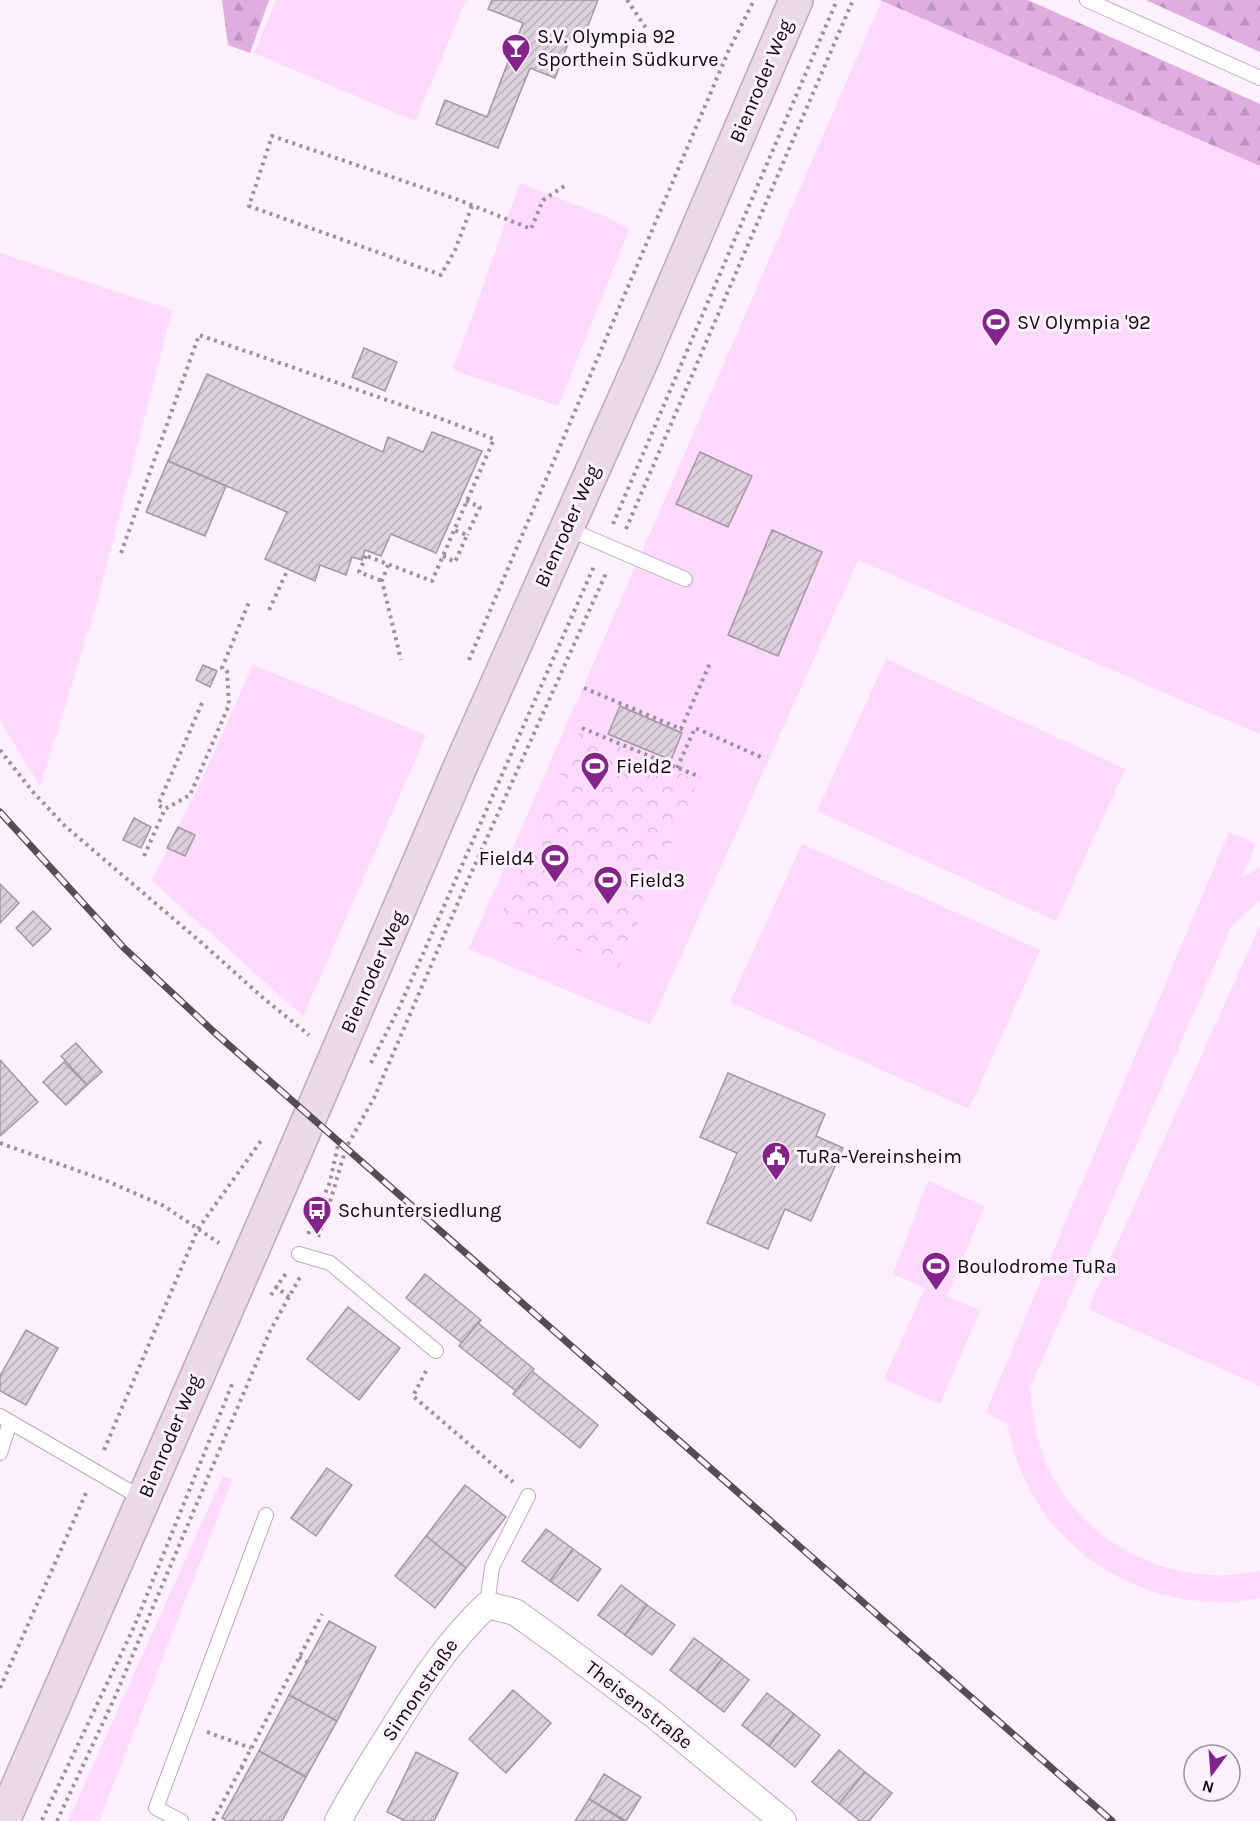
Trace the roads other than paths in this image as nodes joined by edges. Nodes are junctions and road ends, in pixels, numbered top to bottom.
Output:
1 (796, 0) edge
2 (1087, 0) edge
3 (1260, 78) edge
4 (566, 528) junction
5 (685, 579) dead end
6 (304, 1256) road end
7 (436, 1351) road end
8 (5, 1419) edge
9 (0, 1453) edge
10 (528, 1496) road end
11 (143, 1499) junction
12 (266, 1515) dead end
13 (487, 1605) junction
14 (6, 1801) edge
15 (154, 1814) edge
16 (181, 1821) edge
17 (338, 1821) edge
18 (783, 1821) edge

1 - 4 main road, Bienroder Weg
2 - 3 lane
4 - 5 lane
4 - 11 main road, Bienroder Weg
6 - 7 lane
8 - 9 lane
8 - 11 lane
10 - 13 lane
11 - 14 main road, Bienroder Weg
12 - 15 lane
13 - 17 street, Simonstraße
13 - 18 street, Theisenstraße
15 - 16 lane

